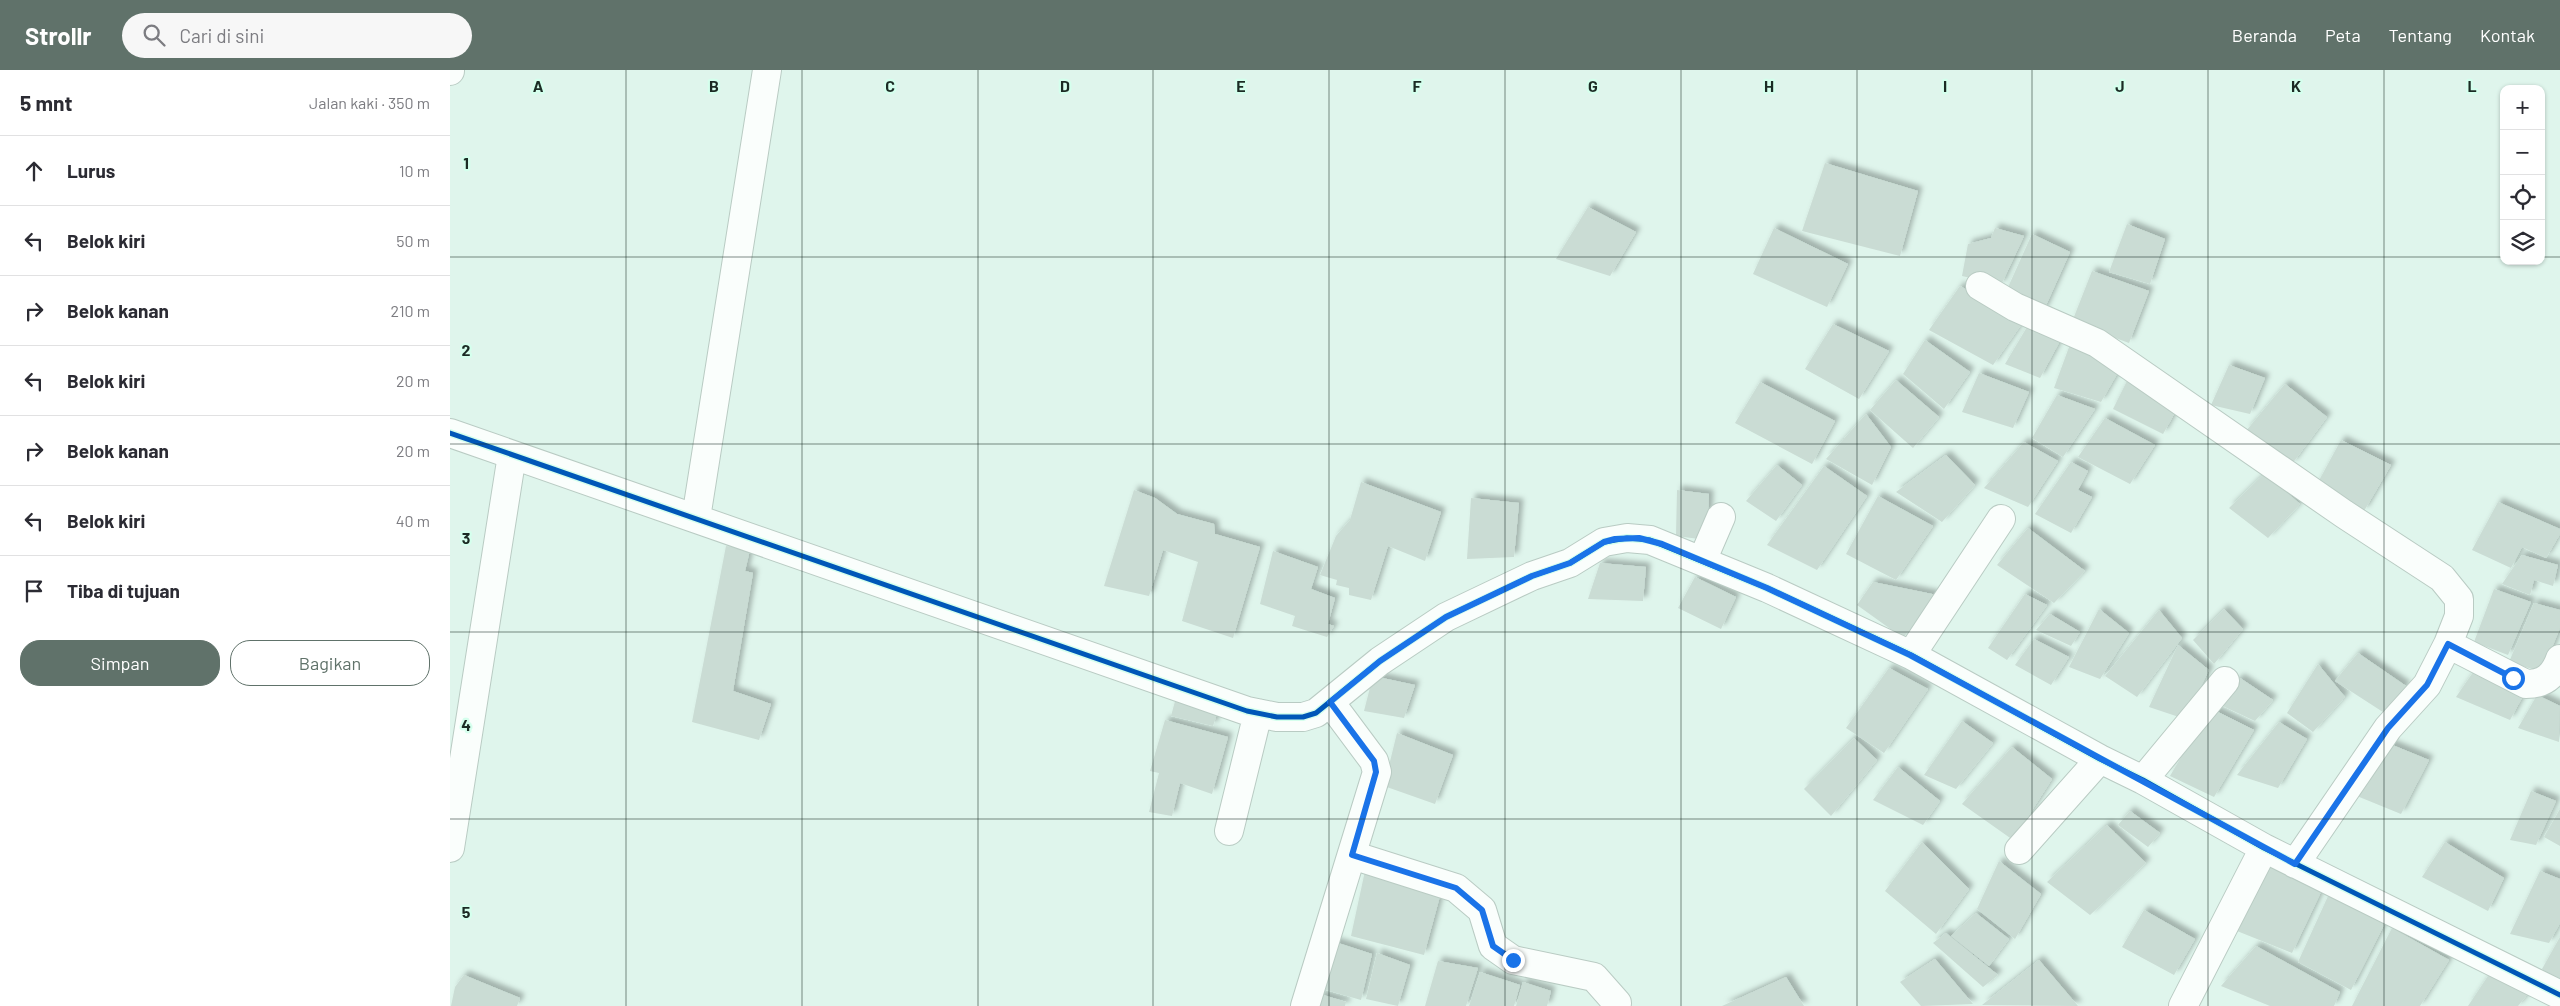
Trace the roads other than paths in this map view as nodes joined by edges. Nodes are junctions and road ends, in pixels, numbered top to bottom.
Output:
1 (767, 70) edge
2 (1980, 286) dead end
3 (450, 433) edge
4 (512, 455) junction
5 (1721, 517) dead end
6 (696, 518) junction
7 (2001, 520) dead end
8 (1702, 561) junction
9 (2448, 644) junction
10 (1910, 655) junction
11 (2560, 659) edge
12 (2225, 681) dead end
13 (1330, 702) junction
14 (1258, 713) junction
15 (2100, 759) junction
16 (2143, 780) junction
17 (1228, 831) dead end
18 (450, 848) edge
19 (2264, 848) junction
20 (2019, 850) dead end
21 (1352, 855) junction
22 (2295, 864) junction
23 (2560, 995) edge
24 (1617, 1003) dead end
25 (1305, 1006) edge
26 (2183, 1006) edge

1 - 6 street
2 - 9 street
3 - 4 street
4 - 6 street
4 - 18 street
5 - 8 street
6 - 14 street
7 - 10 street
8 - 10 street
8 - 13 street
9 - 11 street
9 - 22 street
10 - 15 street
12 - 16 street
13 - 14 street
13 - 21 street
14 - 17 street
15 - 16 street
15 - 20 street
16 - 19 street
19 - 22 street
19 - 26 street
21 - 24 street
21 - 25 street
22 - 23 street

